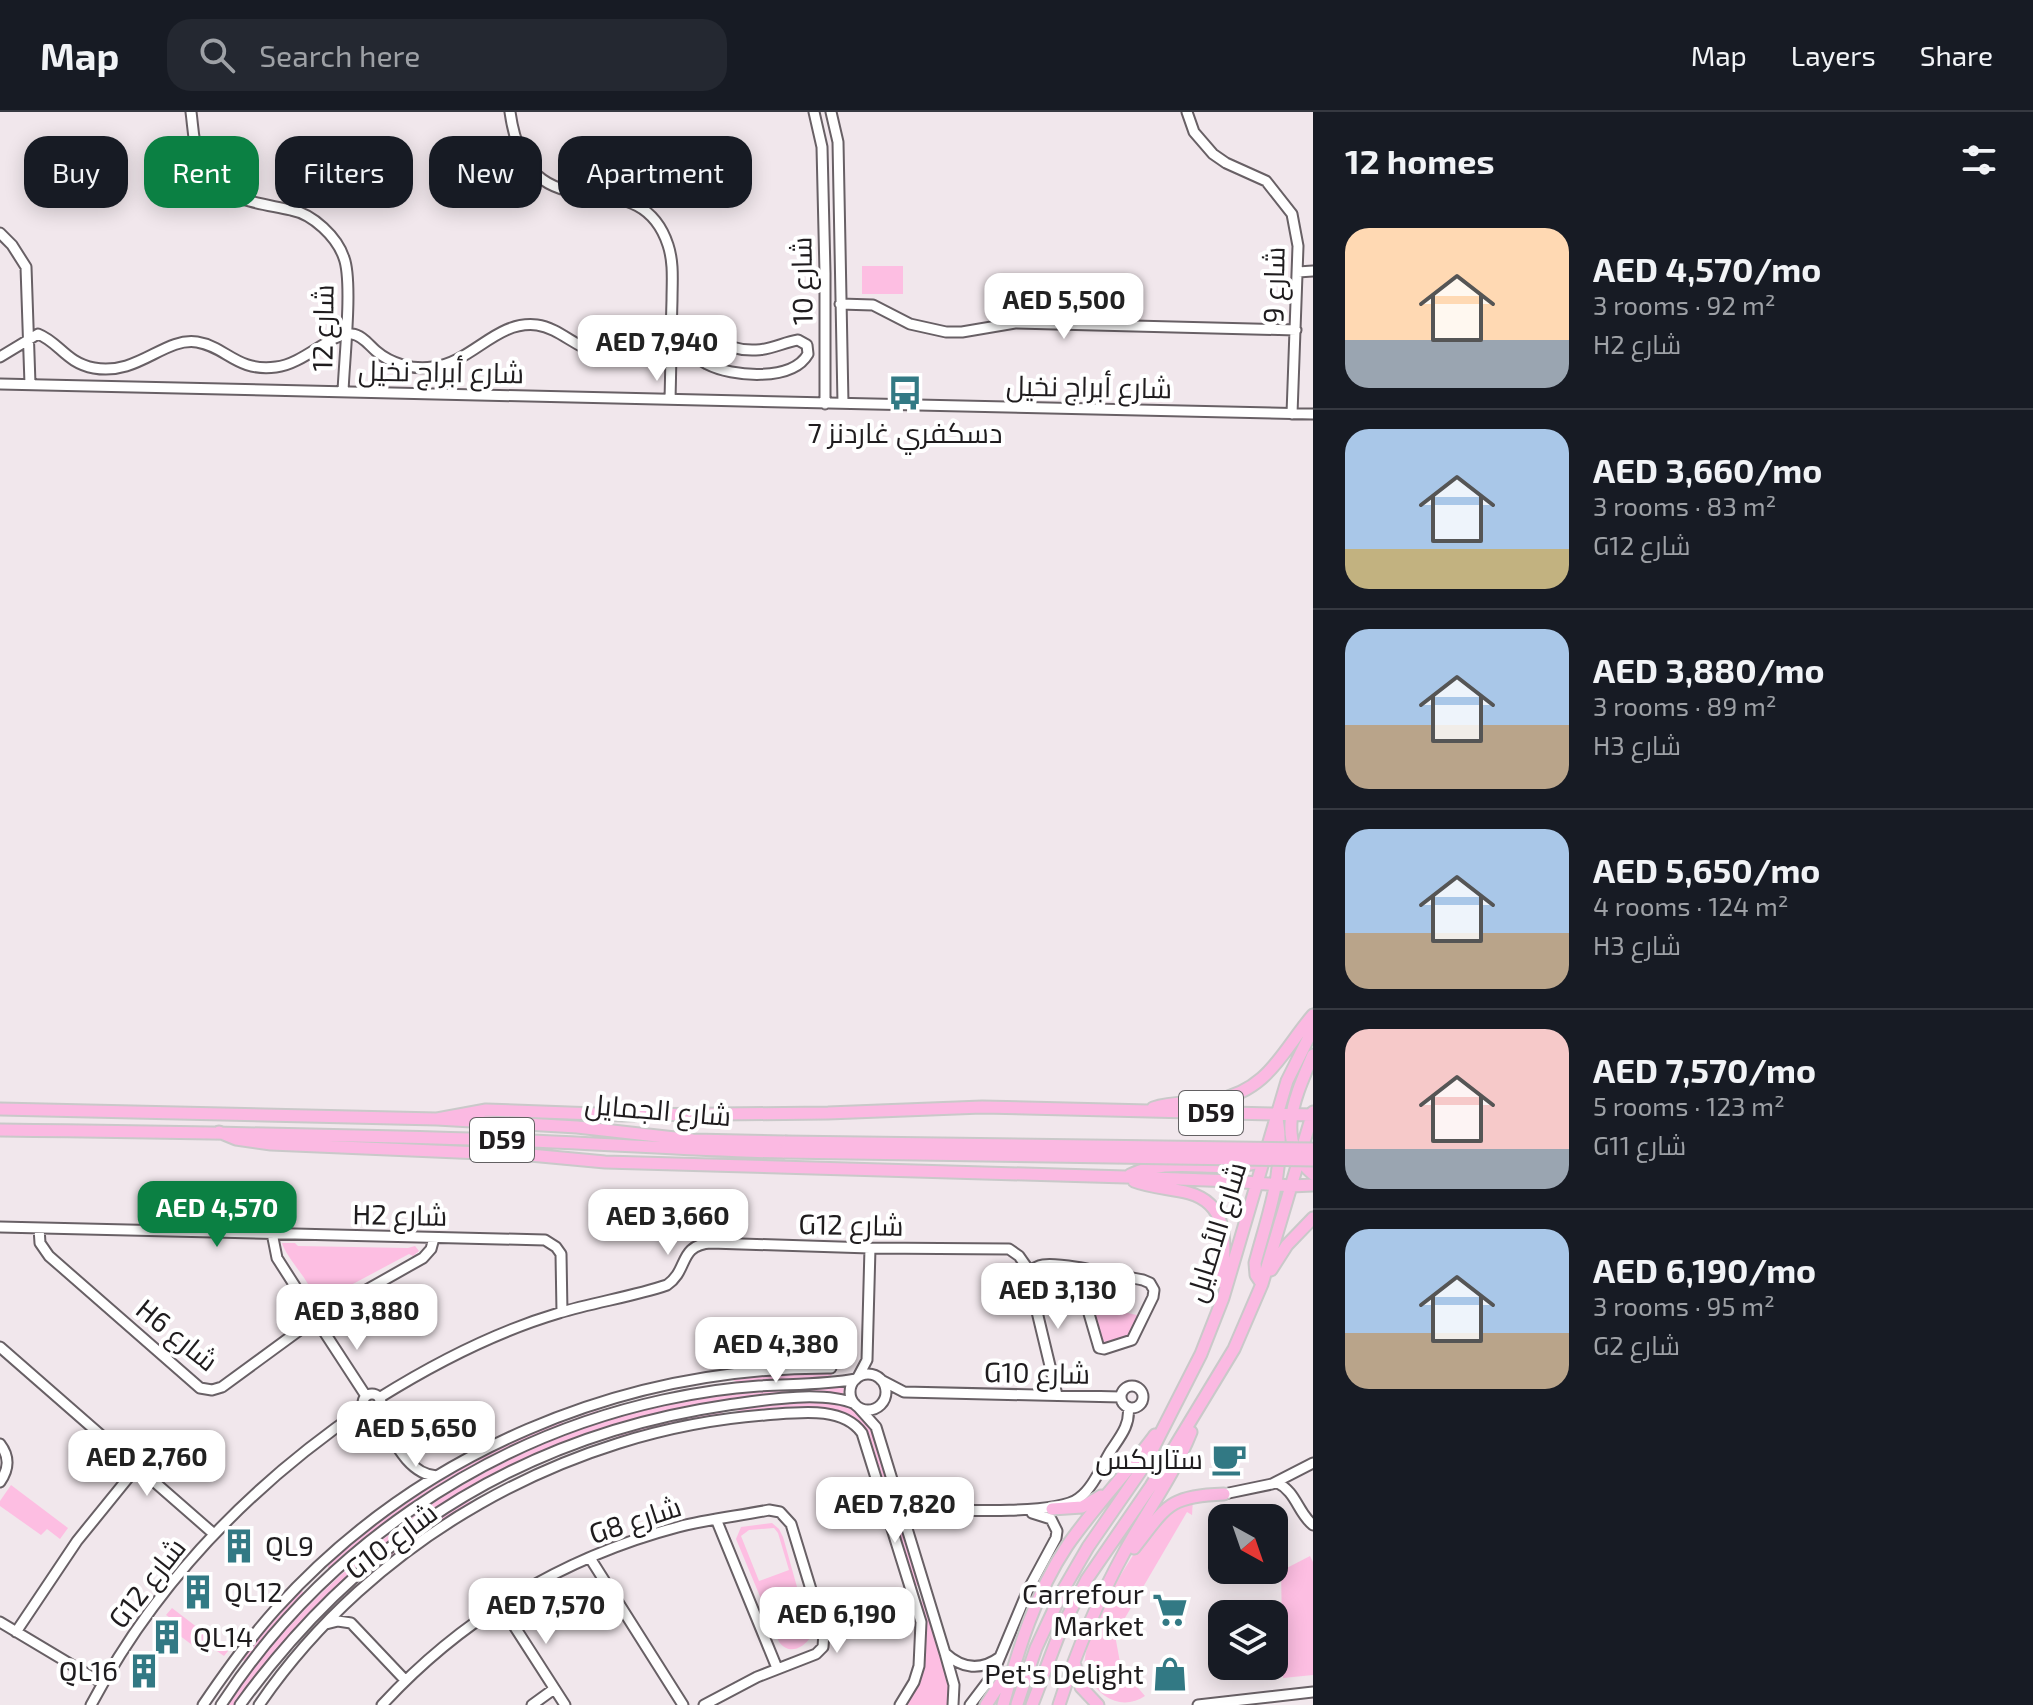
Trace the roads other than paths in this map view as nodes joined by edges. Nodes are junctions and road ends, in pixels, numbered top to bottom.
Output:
1 (191, 112) edge
2 (510, 112) edge
3 (814, 112) edge
4 (831, 112) edge
5 (1187, 112) edge
6 (0, 233) edge
7 (1313, 271) edge
8 (1298, 272) junction
9 (825, 302) junction
10 (840, 304) junction
11 (841, 315) junction
12 (671, 326) junction
13 (1296, 330) junction
14 (345, 334) junction
15 (30, 338) junction
16 (671, 350) junction
17 (0, 357) edge
18 (0, 384) edge
19 (30, 384) junction
20 (343, 392) junction
21 (670, 399) junction
22 (843, 403) junction
23 (825, 404) junction
24 (1292, 414) junction
25 (1313, 414) edge
26 (1313, 1015) edge
27 (1313, 1029) edge
28 (1313, 1055) edge
29 (0, 1109) edge
30 (1145, 1112) junction
31 (1277, 1114) junction
32 (1293, 1114) junction
33 (1313, 1114) edge
34 (437, 1119) junction
35 (0, 1130) edge
36 (1308, 1130) edge
37 (219, 1132) junction
38 (1286, 1143) junction
39 (784, 1147) junction
40 (1313, 1149) edge
41 (1265, 1160) junction
42 (1299, 1160) junction
43 (1313, 1160) edge
44 (1313, 1174) edge
45 (1126, 1177) junction
46 (1257, 1183) junction
47 (1276, 1185) junction
48 (1313, 1185) edge
49 (1291, 1186) junction
50 (1313, 1218) edge
51 (0, 1227) edge
52 (39, 1228) junction
53 (272, 1233) junction
54 (434, 1238) junction
55 (870, 1248) junction
56 (1076, 1269) junction
57 (1026, 1274) junction
58 (1262, 1284) junction
59 (1223, 1298) junction
60 (311, 1311) junction
61 (562, 1312) junction
62 (324, 1314) junction
63 (308, 1324) junction
64 (321, 1327) junction
65 (0, 1347) edge
66 (867, 1360) junction
67 (831, 1368) dead end
68 (720, 1375) junction
69 (857, 1378) junction
70 (880, 1379) junction
71 (737, 1388) junction
72 (904, 1392) junction
73 (1057, 1395) junction
74 (366, 1396) junction
75 (1121, 1397) junction
76 (379, 1398) junction
77 (1178, 1402) junction
78 (740, 1403) junction
79 (881, 1404) junction
80 (857, 1406) junction
81 (1128, 1407) junction
82 (364, 1408) junction
83 (1199, 1409) junction
84 (376, 1411) junction
85 (721, 1421) junction
86 (876, 1427) junction
87 (0, 1444) edge
88 (1313, 1463) edge
89 (410, 1465) junction
90 (137, 1467) junction
91 (1298, 1471) junction
92 (437, 1476) junction
93 (1282, 1479) junction
94 (892, 1480) junction
95 (0, 1482) edge
96 (1111, 1489) junction
97 (1292, 1490) junction
98 (412, 1492) junction
99 (881, 1492) junction
100 (1228, 1493) joint
101 (466, 1494) junction
102 (485, 1502) junction
103 (901, 1508) junction
104 (1052, 1509) junction
105 (1017, 1510) junction
106 (1313, 1518) edge
107 (716, 1519) junction
108 (1313, 1525) edge
109 (214, 1534) junction
110 (382, 1551) junction
111 (328, 1558) junction
112 (590, 1558) junction
113 (376, 1577) junction
114 (1112, 1578) junction
115 (318, 1588) junction
116 (913, 1592) junction
117 (352, 1599) junction
118 (929, 1600) junction
119 (500, 1604) junction
120 (0, 1622) edge
121 (351, 1623) junction
122 (324, 1625) junction
123 (16, 1632) junction
124 (1018, 1651) junction
125 (945, 1653) junction
126 (1001, 1656) junction
127 (1073, 1660) junction
128 (777, 1668) junction
129 (405, 1680) junction
130 (102, 1683) junction
131 (554, 1689) junction
132 (1313, 1692) edge
133 (1017, 1704) edge
134 (91, 1705) edge
135 (203, 1705) edge
136 (221, 1705) edge
137 (240, 1705) edge
138 (259, 1705) edge
139 (382, 1705) edge
140 (532, 1705) edge
141 (565, 1705) edge
142 (683, 1705) edge
143 (704, 1705) edge
144 (900, 1705) edge
145 (953, 1705) edge
146 (970, 1705) edge
147 (986, 1705) edge
148 (1003, 1705) edge
149 (1032, 1705) edge
150 (1059, 1705) edge
151 (1098, 1705) edge
152 (1198, 1705) edge

1 - 14 street, شارع 12
2 - 12 street
3 - 9 street, شارع 10
4 - 10 street, شارع 10
5 - 8 street, شارع 9
6 - 15 street
7 - 8 street
8 - 13 street, شارع 9
9 - 11 street
9 - 23 street, شارع 10
10 - 11 street, شارع 10
10 - 13 street
11 - 22 street, شارع 10
12 - 16 street
12 - 16 street
13 - 24 street, شارع 9
14 - 15 street
14 - 16 street
14 - 20 street, شارع 12
15 - 17 street
15 - 19 street
16 - 21 street
18 - 19 street, شارع أبراج نخيل
19 - 20 street, شارع أبراج نخيل
20 - 21 street, شارع أبراج نخيل
21 - 23 street, شارع أبراج نخيل
22 - 23 street, شارع أبراج نخيل
22 - 24 street, شارع أبراج نخيل
24 - 25 street, شارع أبراج نخيل
26 - 30 main road
27 - 31 main road, شارع الأصايل
28 - 32 main road
29 - 34 main road, شارع الجمايل / D59
30 - 31 main road, D59
30 - 34 main road, D59
31 - 32 main road, D59
31 - 38 main road
31 - 41 main road, شارع الأصايل
32 - 33 main road, D59
32 - 38 main road
33 - 36 main road, شارع الأصايل
34 - 39 main road, شارع الجمايل / D59
35 - 37 main road, شارع الجمايل / D59
36 - 38 main road
36 - 42 main road, شارع الأصايل
37 - 39 main road, شارع الجمايل / D59
37 - 45 main road, D59
38 - 41 main road
38 - 42 main road
38 - 47 main road
39 - 40 main road, شارع الجمايل / D59, bridge
39 - 43 main road, شارع الجمايل / D59, bridge
41 - 45 main road
41 - 46 main road, شارع الأصايل
42 - 44 main road
42 - 49 main road, شارع الأصايل
45 - 46 main road, D59
45 - 59 main road
46 - 47 main road, D59
46 - 59 main road, شارع الأصايل
47 - 49 main road, D59
47 - 58 main road
48 - 49 main road, D59
49 - 58 main road, شارع الأصايل
50 - 58 main road
51 - 52 street, H2 شارع
52 - 53 street, H2 شارع
52 - 63 street, H6 شارع
53 - 54 street, H2 شارع
53 - 60 street
54 - 61 street, H2 شارع
54 - 62 street
55 - 57 street, G12 شارع
55 - 61 street, G12 شارع
55 - 66 street
56 - 56 street
56 - 57 street
57 - 73 street
58 - 83 main road, شارع الأصايل
59 - 77 main road, شارع الأصايل
60 - 62 street
60 - 63 street
61 - 76 street, G12 شارع
62 - 64 street
63 - 64 street
64 - 74 street
65 - 90 street
66 - 69 street
66 - 70 street
67 - 68 street, G10 شارع
68 - 71 street
68 - 92 street, G10 شارع
69 - 70 street
69 - 71 street, G10 شارع
69 - 80 street
70 - 72 street, G10 شارع
70 - 79 street
71 - 115 street, G10 شارع
72 - 73 street, G10 شارع
72 - 79 street, G10 شارع
73 - 75 street, G10 شارع
74 - 76 street
74 - 82 street
75 - 81 street
75 - 81 street
76 - 84 street
77 - 96 main road, شارع الأصايل
77 - 133 main road, شارع الأصايل
78 - 80 street, G10 شارع
78 - 85 street
78 - 101 street, G10 شارع
79 - 80 street
79 - 86 street
80 - 86 street
81 - 104 street
82 - 84 street
82 - 109 street, G12 شارع
83 - 114 main road, شارع الأصايل
83 - 149 main road, شارع الأصايل
84 - 89 street
85 - 99 street, G10 شارع
85 - 102 street, G10 شارع
86 - 94 street
87 - 95 street
88 - 91 street
89 - 92 street
89 - 98 street
90 - 109 street
90 - 123 street
91 - 93 street
91 - 97 street
92 - 98 street, G10 شارع
93 - 97 street
93 - 100 street
94 - 99 street
94 - 103 street
96 - 104 main road
96 - 124 main road, شارع الأصايل
97 - 106 street
97 - 108 street
98 - 111 street, G10 شارع
99 - 116 street, G10 شارع
100 - 114 main road
101 - 102 street
101 - 110 street, G10 شارع
102 - 113 street, G10 شارع
103 - 105 street
103 - 118 street
104 - 105 street
105 - 126 street
107 - 112 street, G8 شارع
107 - 128 street
107 - 128 street, G8 شارع
109 - 130 street, G12 شارع
110 - 113 street
110 - 137 street, G10 شارع
111 - 115 street
111 - 135 street, G10 شارع
112 - 119 street, G8 شارع
112 - 142 street
113 - 117 street, G10 شارع
114 - 127 main road, شارع الأصايل
115 - 136 street, G10 شارع
116 - 118 street
116 - 144 street, G10 شارع
117 - 121 street
117 - 122 street, G10 شارع
118 - 125 street
119 - 129 street, G8 شارع
119 - 131 street
120 - 123 street
121 - 122 street
121 - 129 street
122 - 138 street, G10 شارع
123 - 130 street
124 - 147 main road
124 - 148 main road, شارع الأصايل
125 - 126 street
125 - 145 street
126 - 146 street
127 - 150 main road, شارع الأصايل
127 - 151 main road
128 - 143 street
129 - 139 street, G8 شارع
130 - 134 street, G12 شارع
131 - 140 street
131 - 141 street
132 - 152 street

